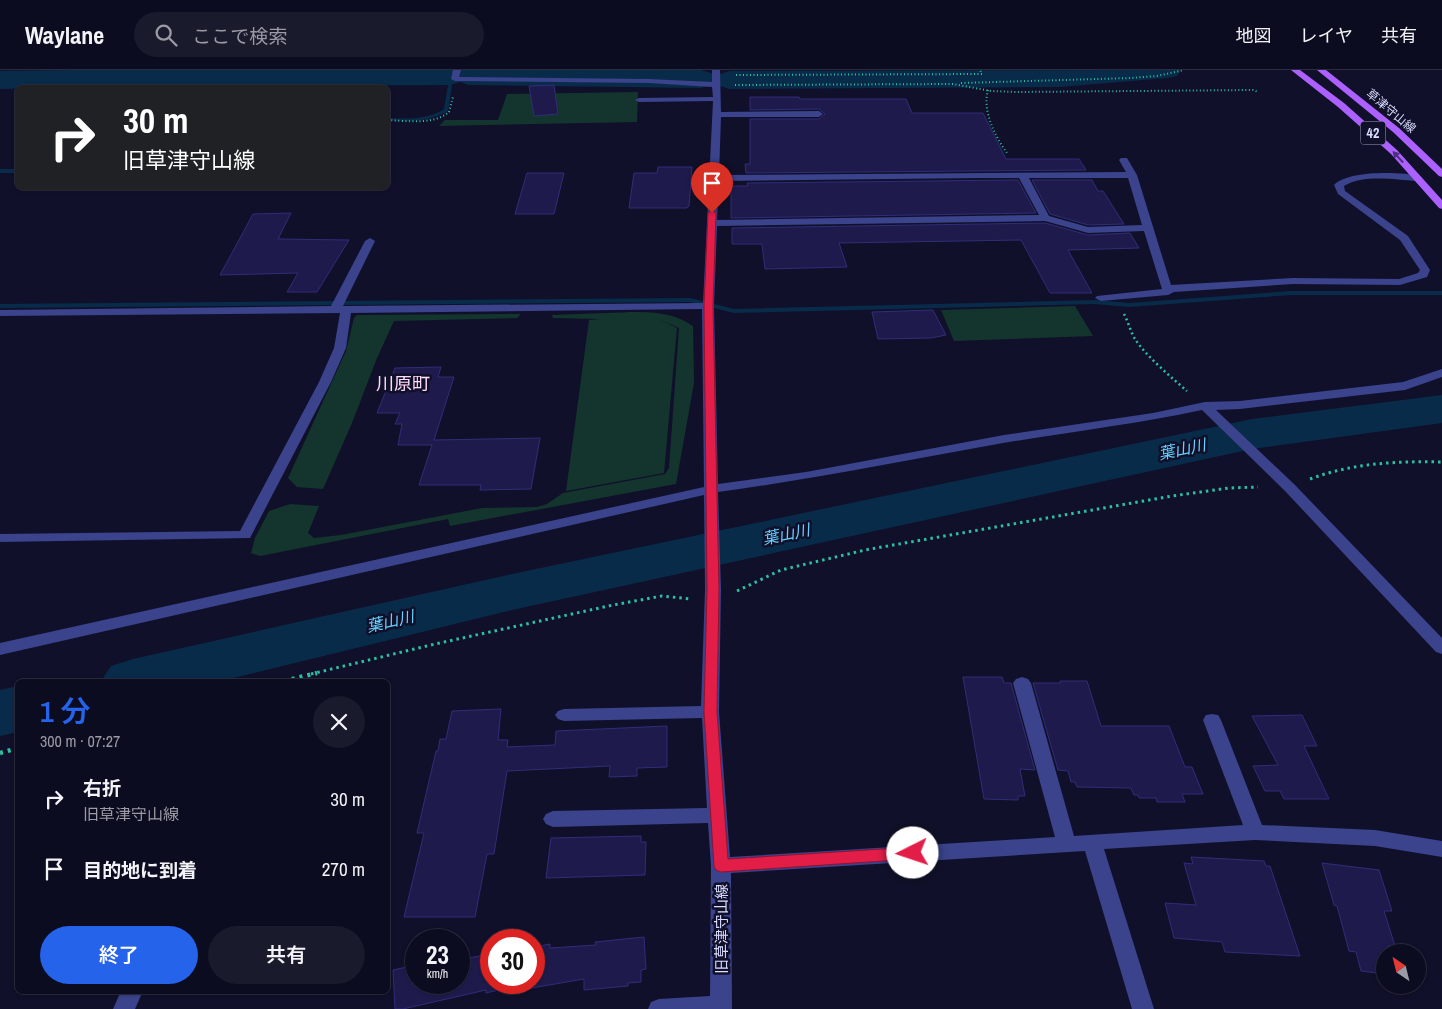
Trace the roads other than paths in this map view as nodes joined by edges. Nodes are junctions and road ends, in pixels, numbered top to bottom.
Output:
1 (458, 70) edge
2 (1295, 70) edge
3 (1321, 70) edge
4 (716, 77) edge
5 (716, 99) junction
6 (639, 100) dead end
7 (819, 114) dead end
8 (717, 115) junction
9 (1124, 160) dead end
10 (1440, 170) edge
11 (1132, 175) junction
12 (1023, 176) junction
13 (713, 178) junction
14 (1417, 178) junction
15 (1442, 206) edge
16 (1045, 218) junction
17 (712, 223) junction
18 (1148, 228) junction
19 (370, 242) dead end
20 (1167, 289) junction
21 (1101, 298) road end
22 (708, 306) junction
23 (340, 310) junction
24 (0, 313) edge
25 (1442, 373) edge
26 (1205, 406) junction
27 (712, 493) junction
28 (0, 538) edge
29 (1442, 648) edge
30 (0, 649) edge
31 (1022, 683) dead end
32 (710, 712) junction
33 (564, 715) dead end
34 (1212, 720) dead end
35 (718, 815) junction
36 (553, 819) dead end
37 (1255, 832) junction
38 (1092, 842) junction
39 (1066, 843) junction
40 (1442, 849) edge
41 (721, 866) junction
42 (131, 994) edge
43 (721, 1007) edge
44 (124, 1009) edge
45 (659, 1009) edge
46 (1143, 1009) edge

1 - 4 street
14 -> 2 main road, 草津守山線 / 42
3 - 10 main road, 草津守山線 / 42
4 - 5 street, 旧草津守山線
5 - 6 street
5 - 8 street, 旧草津守山線
7 - 8 street
8 - 13 street, 旧草津守山線
9 - 11 street
11 - 12 street
11 - 18 street
12 - 13 street
12 - 16 street
13 - 17 street, 旧草津守山線
14 - 15 main road, 草津守山線 / 42
14 - 20 street
16 - 17 street
16 - 18 street
17 - 22 street, 旧草津守山線
18 - 20 street
19 - 23 street
20 - 21 street
22 - 23 street
22 - 27 street, 旧草津守山線
23 - 24 street
23 - 28 street
25 - 26 street
26 - 27 street
26 - 29 street
27 - 30 street
27 - 32 street, 旧草津守山線
31 - 39 street
32 - 33 street
32 - 35 street, 旧草津守山線
34 - 37 street
35 - 36 street
35 - 41 street, 旧草津守山線
37 - 38 street
37 - 40 street
38 - 39 street
38 - 46 street
39 - 41 street
41 - 43 street, 旧草津守山線
42 - 44 street
43 - 45 street

